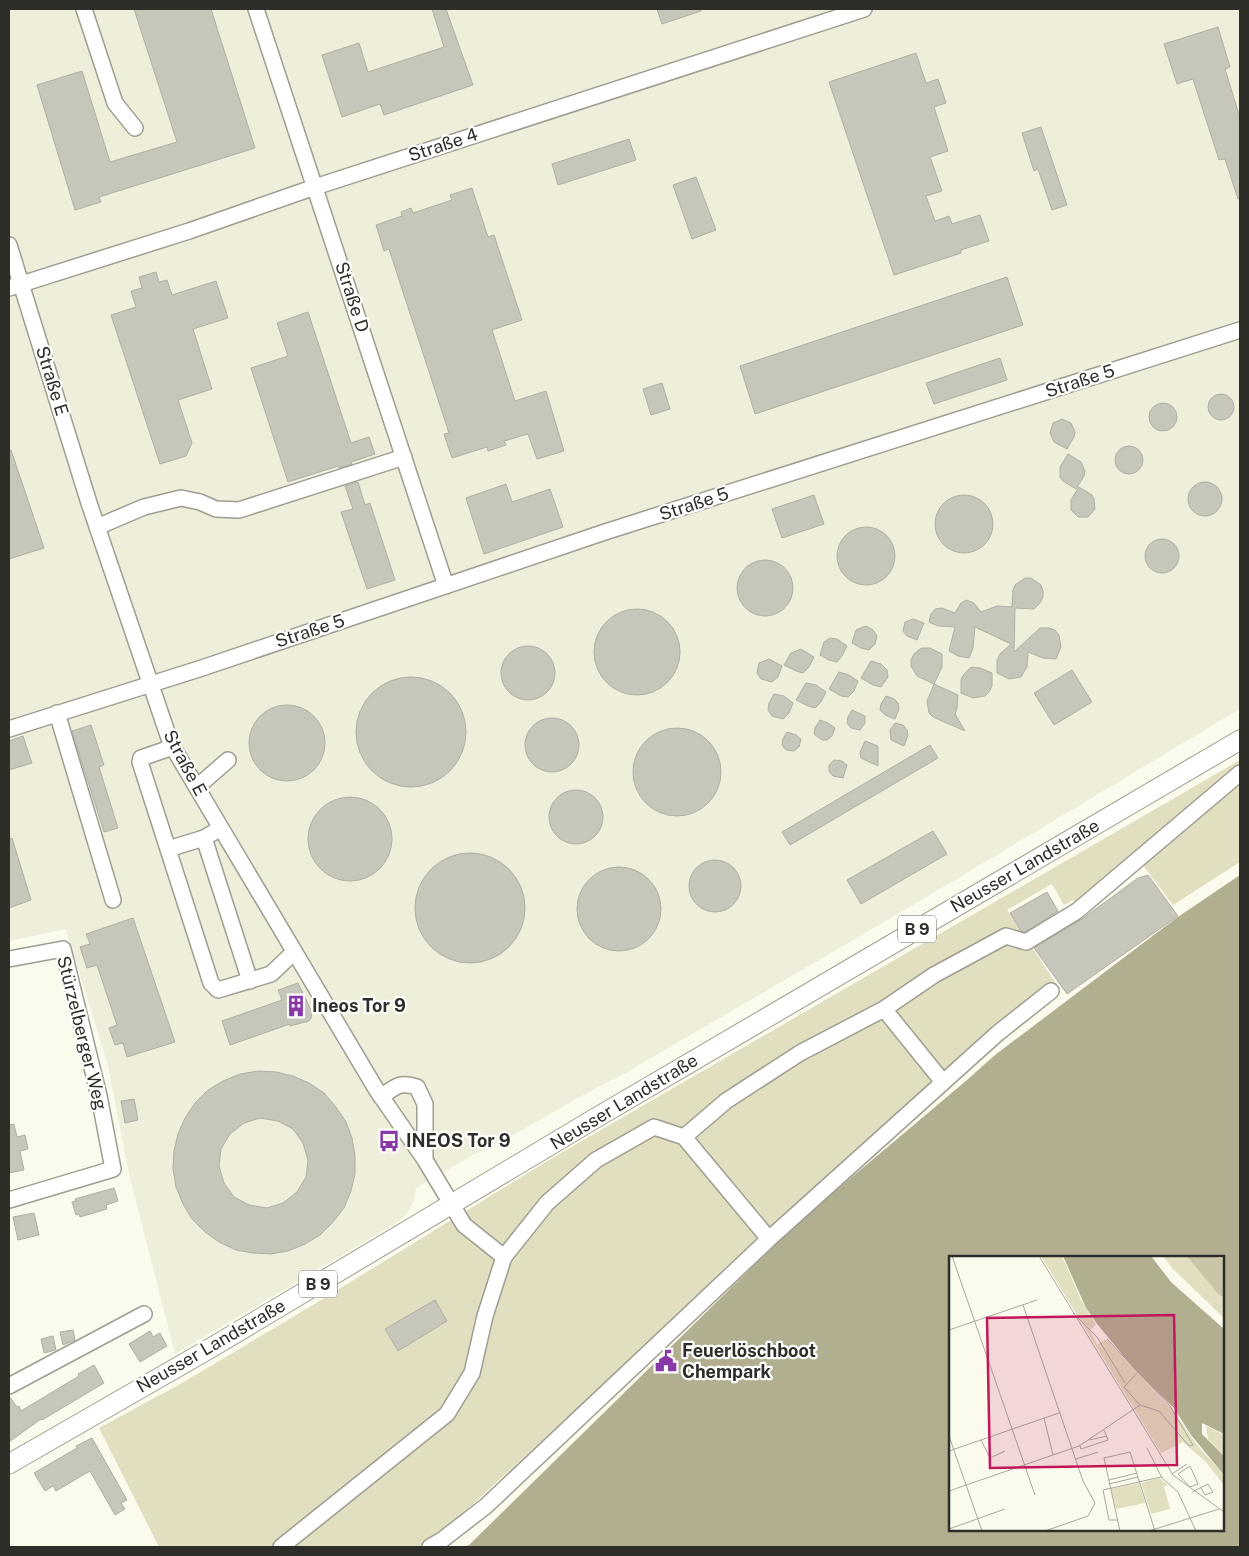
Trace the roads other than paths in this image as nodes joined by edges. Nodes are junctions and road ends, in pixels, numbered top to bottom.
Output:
1 (84, 9) edge
2 (256, 9) edge
3 (864, 9) edge
4 (135, 128) dead end
5 (315, 186) junction
6 (9, 245) edge
7 (15, 286) edge
8 (1240, 330) edge
9 (404, 457) junction
10 (97, 526) junction
11 (446, 586) junction
12 (151, 683) junction
13 (56, 713) junction
14 (9, 729) edge
15 (1240, 740) edge
16 (173, 747) junction
17 (228, 760) dead end
18 (1240, 773) edge
19 (197, 787) junction
20 (221, 828) junction
21 (204, 838) junction
22 (168, 849) junction
23 (113, 900) dead end
24 (294, 952) junction
25 (9, 959) edge
26 (250, 981) junction
27 (1051, 991) dead end
28 (884, 1009) junction
29 (943, 1082) junction
30 (381, 1097) junction
31 (684, 1137) junction
32 (425, 1160) junction
33 (9, 1200) edge
34 (452, 1205) junction
35 (769, 1239) junction
36 (504, 1257) junction
37 (144, 1314) dead end
38 (9, 1386) edge
39 (9, 1464) edge
40 (281, 1547) edge
41 (430, 1547) edge

1 - 4 street
2 - 5 street, Straße D
3 - 5 street, Straße 4
5 - 7 street, Straße 4
5 - 9 street, Straße D
6 - 7 street, Straße E
7 - 10 street, Straße E
8 - 11 street, Straße 5
9 - 10 street
9 - 11 street, Straße D
10 - 12 street, Straße E
11 - 12 street, Straße 5
12 - 13 street, Straße 5
12 - 16 street, Straße E
13 - 14 street, Straße 5
13 - 23 street
15 - 34 main road, Neusser Landstraße / B 9
16 - 19 street, Straße E
16 - 22 street
17 - 19 street
18 - 28 street
19 - 20 street, Straße E
20 - 21 street
20 - 24 street, Straße E
21 - 22 street
21 - 26 street
22 - 26 street
24 - 26 street
24 - 30 street, Straße E
25 - 33 street, Stürzelberger Weg
27 - 29 street
28 - 29 street
28 - 31 street
29 - 35 street
30 - 32 street, Straße E
30 - 32 street
31 - 35 street
31 - 36 street
32 - 34 street, Straße E
34 - 36 street, Straße E
34 - 39 main road, Neusser Landstraße / B 9
35 - 41 street
36 - 40 street
37 - 38 street

